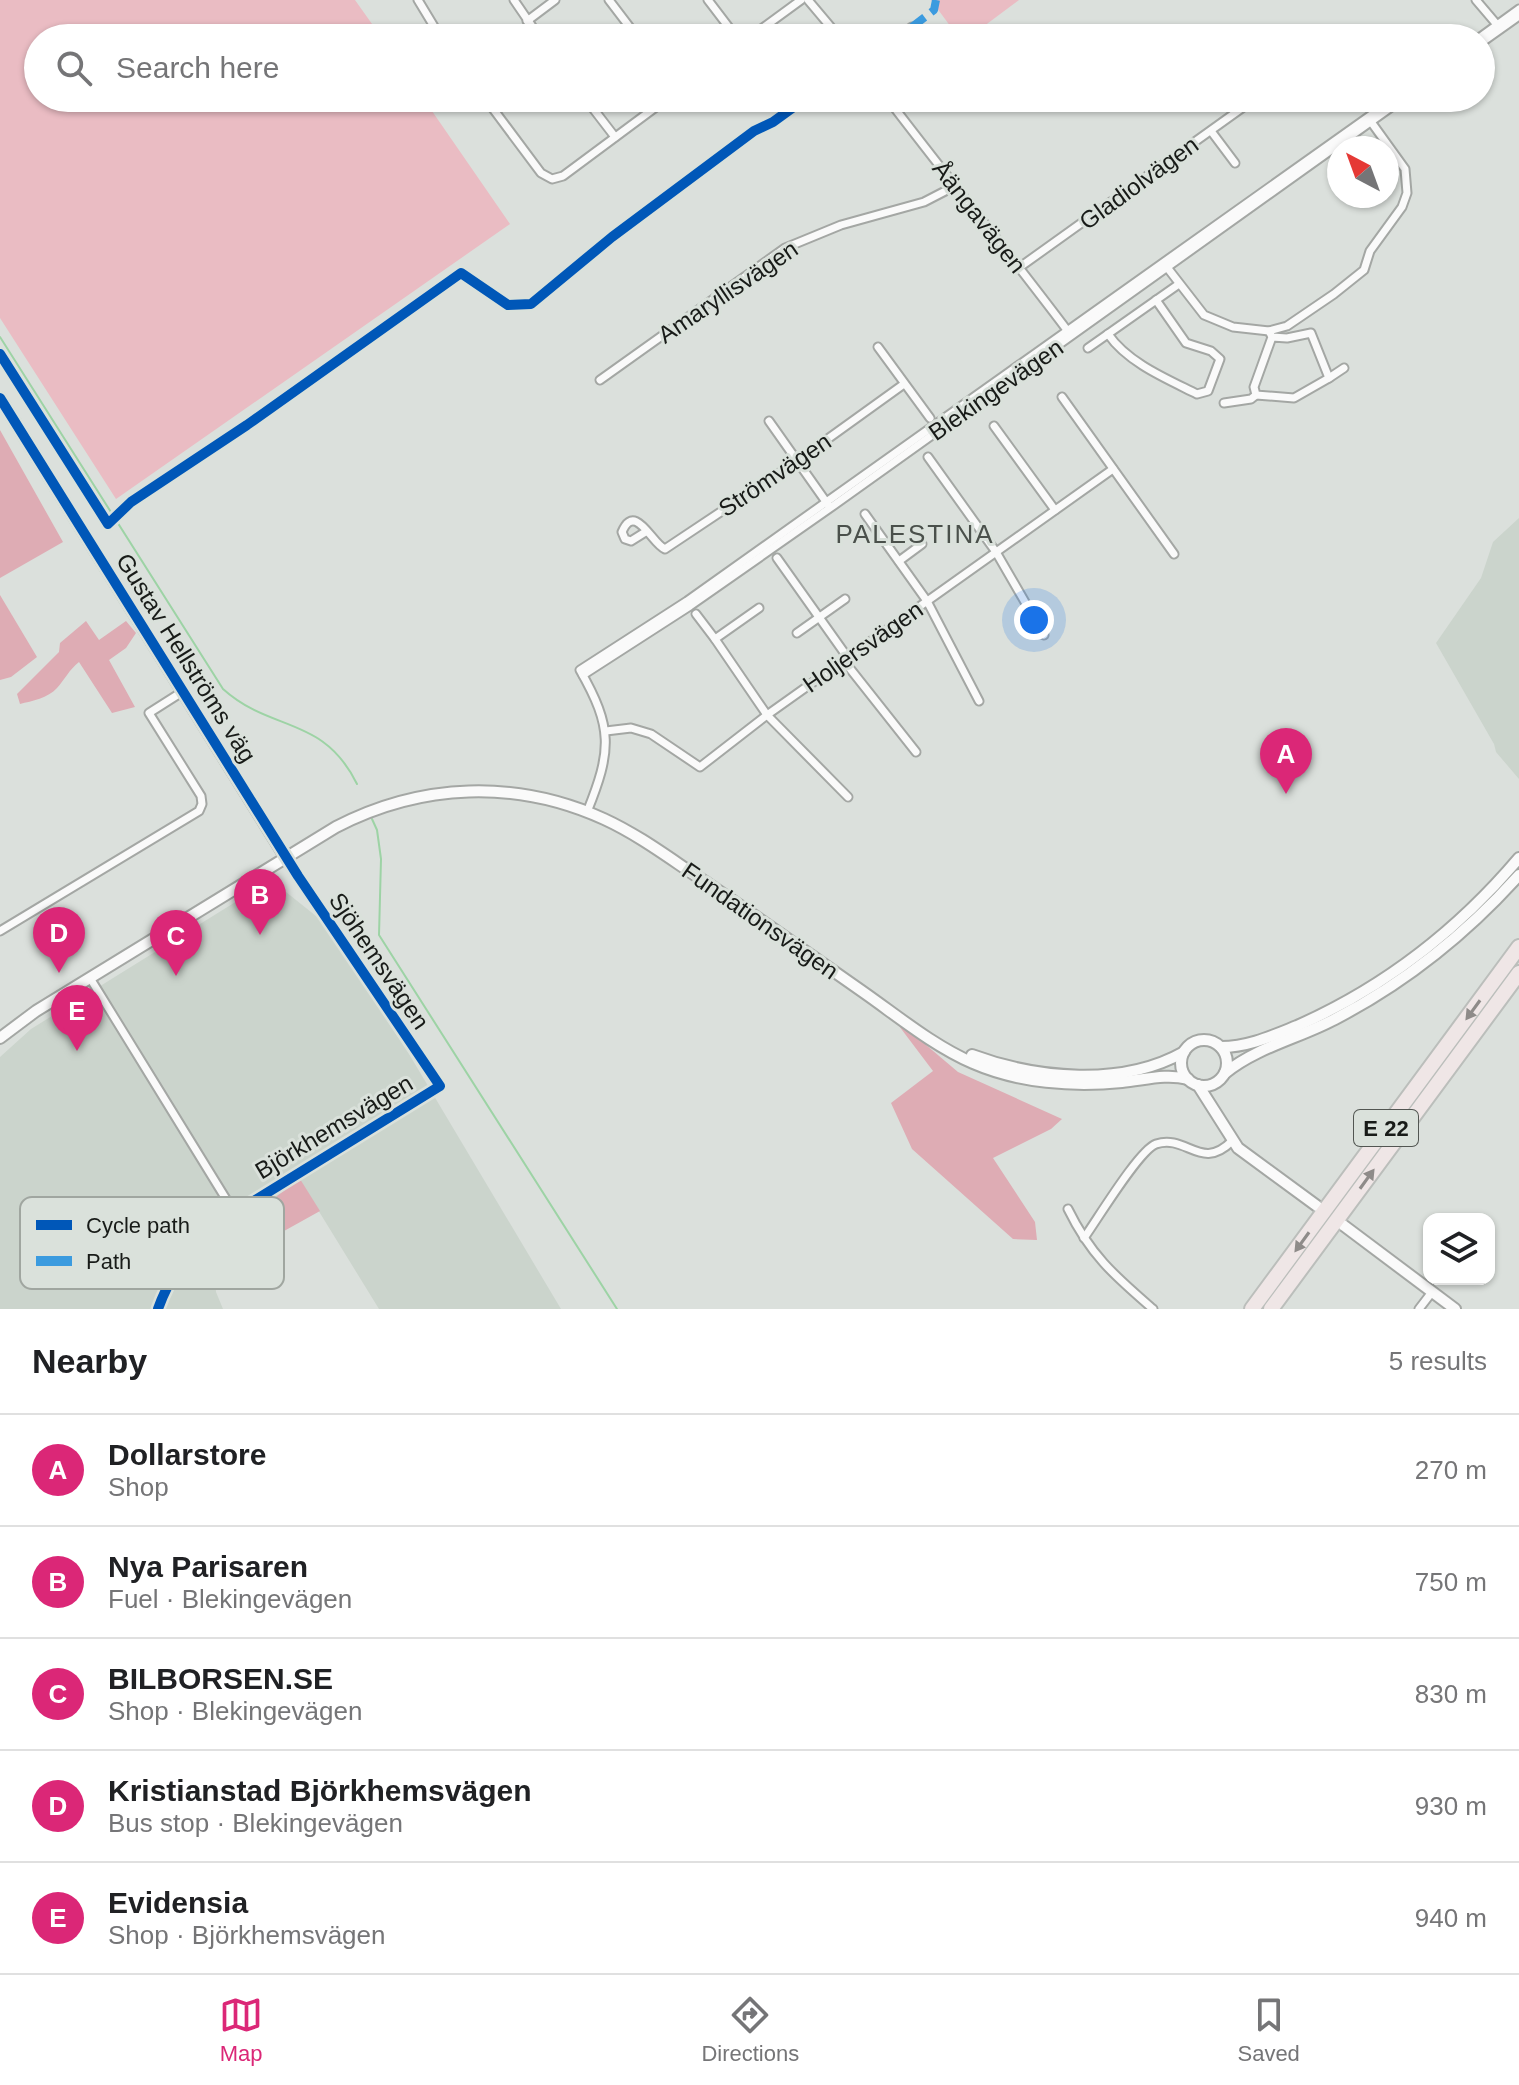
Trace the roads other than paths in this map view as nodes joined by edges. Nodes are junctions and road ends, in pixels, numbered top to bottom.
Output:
1 (418, 0) edge
2 (514, 0) edge
3 (555, 0) edge
4 (609, 0) edge
5 (708, 0) edge
6 (801, 0) edge
7 (808, 0) edge
8 (1479, 2) edge
9 (1519, 9) edge
10 (1519, 16) edge
11 (527, 21) junction
12 (433, 24) edge
13 (529, 24) edge
14 (627, 24) edge
15 (726, 24) edge
16 (768, 24) edge
17 (828, 24) edge
18 (1499, 27) junction
19 (1495, 30) edge
20 (495, 112) edge
21 (596, 112) edge
22 (649, 112) edge
23 (897, 112) edge
24 (1237, 112) edge
25 (1378, 112) edge
26 (1381, 112) edge
27 (1370, 119) junction
28 (1211, 131) junction
29 (615, 137) junction
30 (1235, 163) dead end
31 (953, 187) junction
32 (1166, 265) junction
33 (1020, 267) junction
34 (1179, 284) junction
35 (1156, 300) junction
36 (1070, 333) junction
37 (1108, 334) junction
38 (1271, 334) junction
39 (878, 347) dead end
40 (1088, 348) dead end
41 (1344, 368) dead end
42 (1329, 378) junction
43 (600, 380) dead end
44 (904, 384) junction
45 (1256, 395) junction
46 (1062, 397) dead end
47 (0, 398) edge
48 (1224, 403) dead end
49 (930, 418) dead end
50 (769, 421) dead end
51 (994, 426) dead end
52 (928, 457) dead end
53 (797, 461) junction
54 (1113, 469) junction
55 (828, 505) junction
56 (1055, 510) junction
57 (865, 514) dead end
58 (647, 531) dead end
59 (922, 544) dead end
60 (996, 552) junction
61 (1174, 554) dead end
62 (777, 558) dead end
63 (899, 561) junction
64 (845, 599) dead end
65 (927, 601) junction
66 (759, 608) dead end
67 (696, 614) dead end
68 (820, 617) junction
69 (797, 633) dead end
70 (1044, 635) dead end
71 (715, 639) junction
72 (846, 660) junction
73 (182, 692) junction
74 (979, 701) dead end
75 (767, 715) junction
76 (606, 731) junction
77 (916, 752) dead end
78 (848, 797) dead end
79 (587, 812) junction
80 (286, 858) junction
81 (1519, 858) edge
82 (1519, 875) edge
83 (0, 931) edge
84 (1519, 947) edge
85 (1519, 973) edge
86 (90, 978) junction
87 (0, 1038) edge
88 (929, 1038) junction
89 (1221, 1047) junction
90 (1184, 1052) junction
91 (1225, 1073) junction
92 (1193, 1082) junction
93 (1216, 1083) junction
94 (440, 1086) joint
95 (1218, 1116) junction
96 (1232, 1141) junction
97 (225, 1197) edge
98 (259, 1197) edge
99 (1317, 1206) dead end
100 (1068, 1209) dead end
101 (1343, 1225) dead end
102 (1084, 1238) junction
103 (166, 1289) edge
104 (1432, 1292) junction
105 (158, 1309) edge
106 (1153, 1309) edge
107 (1252, 1309) edge
108 (1271, 1309) edge
109 (1419, 1309) edge
110 (1455, 1309) edge

1 - 12 street
2 - 11 street
3 - 11 street
4 - 14 street
5 - 15 street
6 - 16 street
7 - 17 street
8 - 18 street
9 - 18 street
10 - 18 street
11 - 13 street
18 - 19 street
20 - 29 street
21 - 29 street
22 - 29 street
23 - 31 street, Åängavägen
24 - 28 street, Gladiolvägen
25 - 27 street, Blekingevägen
26 - 27 street, Blekingevägen
27 - 32 street, Blekingevägen
27 - 38 street
28 - 30 street
28 - 33 street, Gladiolvägen
31 - 33 street, Åängavägen
31 - 43 street, Amaryllisvägen
32 - 34 street
32 - 36 street, Blekingevägen
33 - 36 street, Åängavägen
34 - 35 street
34 - 38 street
35 - 37 street
35 - 37 street
36 - 55 street, Blekingevägen
37 - 40 street
38 - 42 street
38 - 45 street
39 - 44 street
41 - 42 street
42 - 45 street
44 - 49 street
44 - 53 street, Strömvägen
45 - 48 street
46 - 54 street
47 - 73 main road, Gustav Hellströms väg
50 - 53 street
51 - 56 street
52 - 60 street
53 - 55 street
53 - 58 street, Strömvägen
54 - 56 street, Holjersvägen
54 - 61 street
55 - 76 street, Blekingevägen
56 - 60 street, Holjersvägen
57 - 63 street
59 - 63 street
60 - 65 street, Holjersvägen
60 - 70 street
62 - 68 street
63 - 65 street
64 - 68 street
65 - 72 street, Holjersvägen
65 - 74 street
66 - 71 street
67 - 71 street
68 - 69 street
68 - 72 street
71 - 75 street
72 - 75 street, Holjersvägen
72 - 77 street
73 - 80 main road, Gustav Hellströms väg
73 - 83 street
75 - 76 street, Holjersvägen
75 - 78 street
76 - 79 street, Blekingevägen
79 - 80 main road
79 - 88 main road, Fundationsvägen
80 - 86 main road
80 - 94 street, Sjöhemsvägen
81 - 89 main road
82 - 91 main road
84 -> 107 highway, E 22
108 -> 85 highway, E 22
86 - 87 main road
86 - 97 street
88 - 90 main road, Fundationsvägen
88 - 92 main road, Fundationsvägen
89 - 90 main road
89 - 91 main road
90 - 92 main road
91 - 93 main road
92 - 93 main road
92 - 95 main road
93 - 95 main road
94 - 98 street, Björkhemsvägen
95 - 96 main road
96 - 99 main road
96 - 102 street
100 - 102 street
101 - 104 main road
102 - 106 street
103 - 105 street, Björkhemsvägen
104 - 109 street
104 - 110 main road

